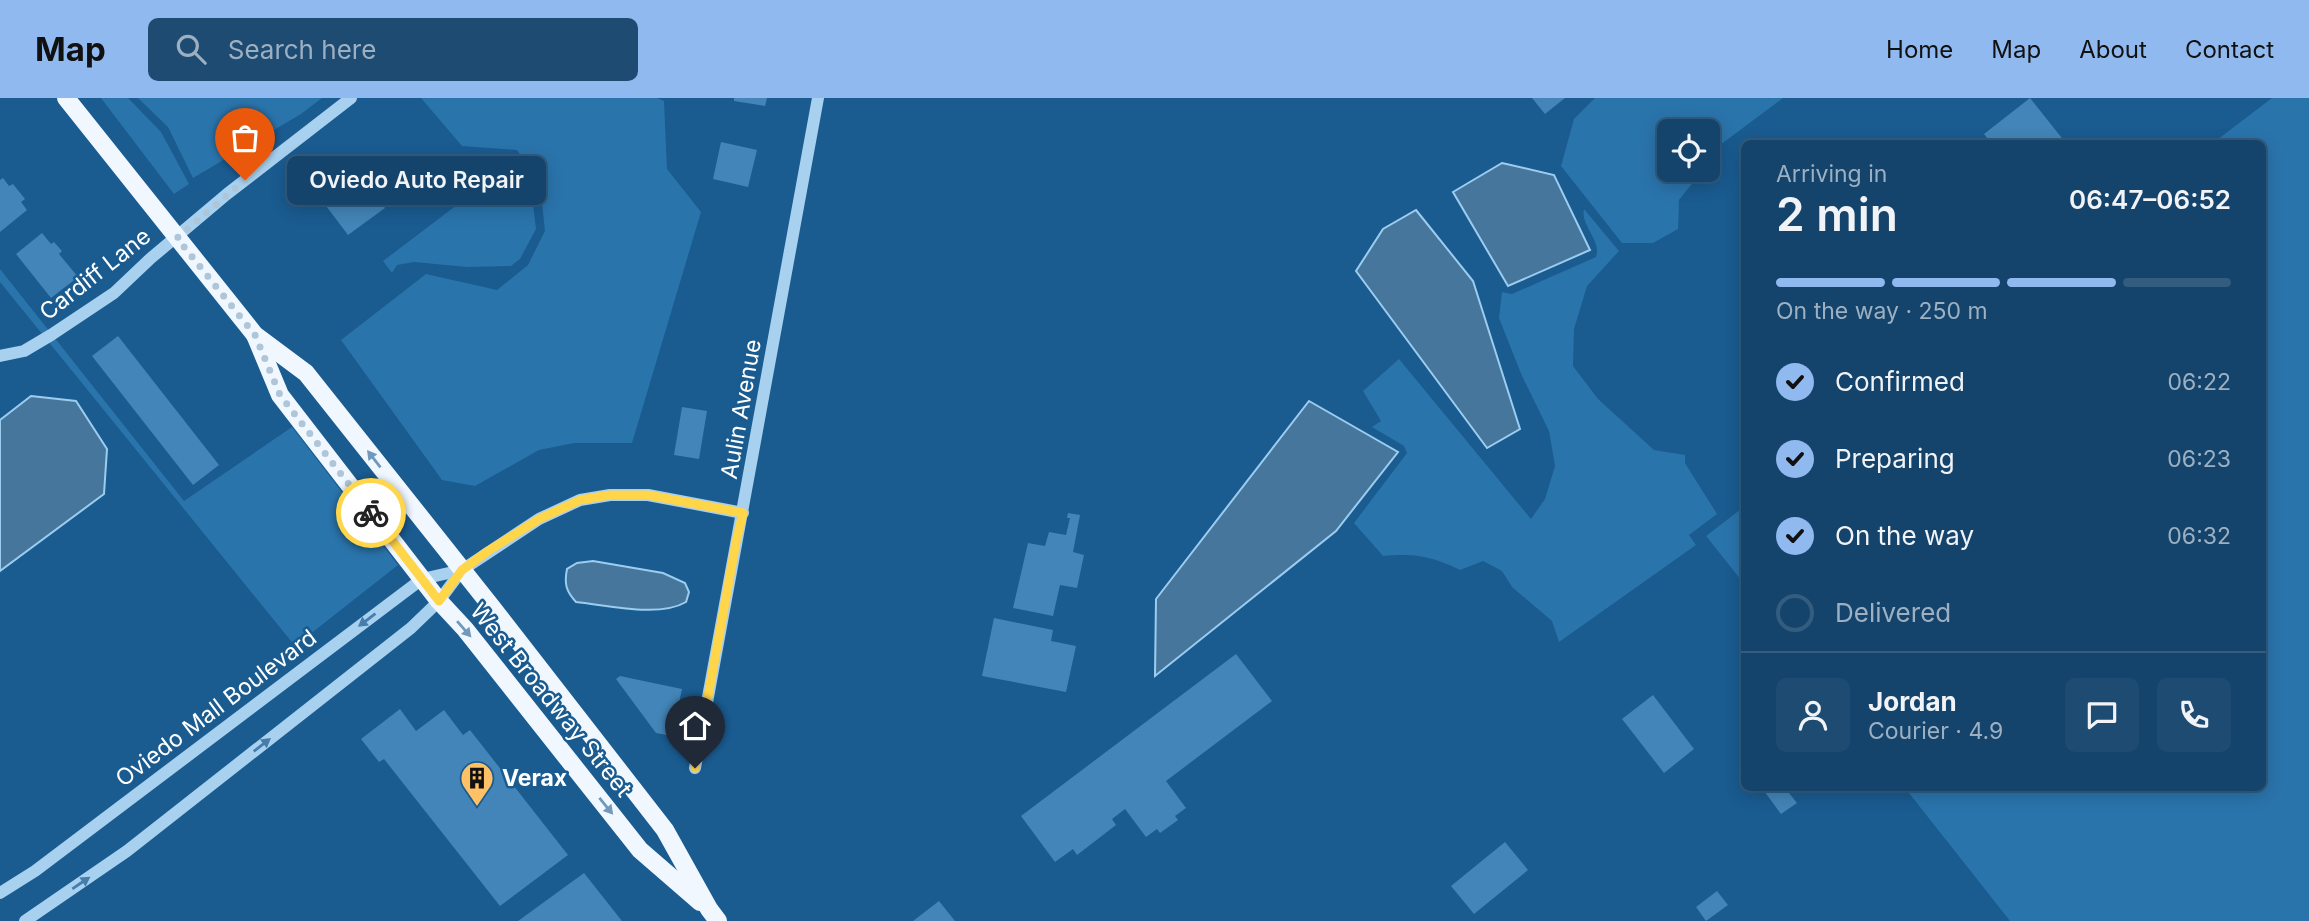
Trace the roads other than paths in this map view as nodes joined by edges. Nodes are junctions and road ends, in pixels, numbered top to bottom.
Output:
1 (66, 98) edge
2 (351, 98) edge
3 (818, 98) edge
4 (177, 238) junction
5 (255, 335) junction
6 (0, 356) edge
7 (743, 513) junction
8 (462, 570) junction
9 (422, 579) junction
10 (439, 601) junction
11 (695, 768) dead end
12 (0, 893) edge
13 (713, 915) edge
14 (25, 921) edge

1 - 4 main road, West Broadway Street
2 - 4 street, Cardiff Lane
3 - 7 street, Aulin Avenue
4 - 5 main road, West Broadway Street
4 - 6 street, Cardiff Lane
8 -> 5 main road, West Broadway Street
5 - 9 main road, West Broadway Street
7 - 8 street, Oviedo Mall Boulevard
7 - 11 street, Aulin Avenue
8 - 9 street, Oviedo Mall Boulevard
8 - 10 street, Oviedo Mall Boulevard
8 - 13 main road, West Broadway Street
9 - 10 main road, West Broadway Street
9 -> 12 street, Oviedo Mall Boulevard
10 -> 13 main road, West Broadway Street
14 -> 10 street, Oviedo Mall Boulevard

